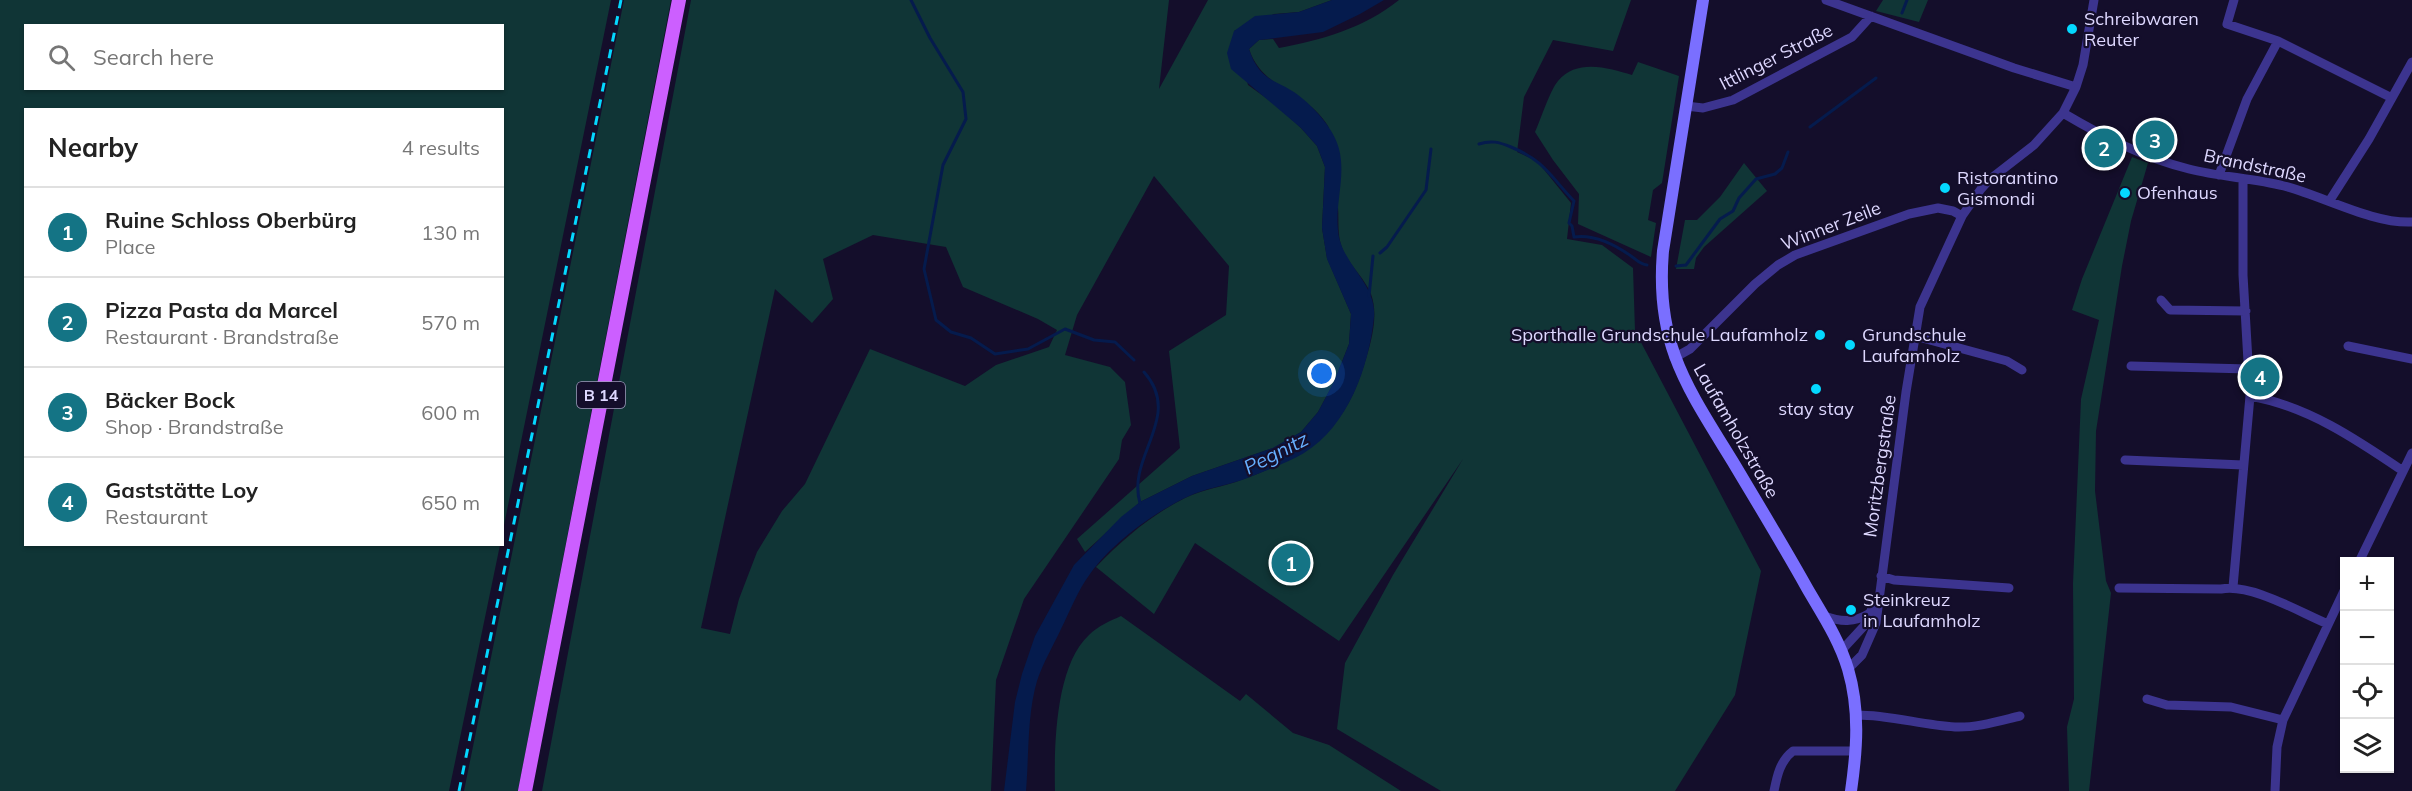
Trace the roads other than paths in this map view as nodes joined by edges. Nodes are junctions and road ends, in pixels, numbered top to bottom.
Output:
1 (679, 0) edge
2 (1703, 0) edge
3 (1826, 0) edge
4 (2094, 0) edge
5 (2234, 0) edge
6 (1871, 16) junction
7 (2278, 41) junction
8 (2412, 62) edge
9 (2076, 87) junction
10 (2392, 98) junction
11 (1686, 106) junction
12 (2063, 113) junction
13 (2219, 175) junction
14 (2243, 180) junction
15 (2330, 200) junction
16 (1962, 216) junction
17 (2412, 222) edge
18 (2161, 300) dead end
19 (2246, 311) junction
20 (1915, 336) junction
21 (2348, 346) dead end
22 (1674, 358) junction
23 (2412, 359) edge
24 (2131, 366) dead end
25 (2249, 369) junction
26 (2022, 370) dead end
27 (2250, 396) junction
28 (2412, 453) edge
29 (2125, 460) dead end
30 (2243, 465) junction
31 (2403, 471) junction
32 (2361, 557) edge
33 (1881, 576) junction
34 (2233, 587) junction
35 (2009, 588) dead end
36 (2119, 588) dead end
37 (1878, 597) junction
38 (2340, 599) edge
39 (1870, 613) junction
40 (1824, 616) junction
41 (2328, 624) junction
42 (1841, 651) junction
43 (1848, 669) junction
44 (2147, 699) dead end
45 (1857, 715) junction
46 (2020, 716) dead end
47 (2283, 720) junction
48 (1856, 751) junction
49 (525, 791) edge
50 (1774, 791) edge
51 (1851, 791) edge
52 (2275, 791) edge

1 - 49 main road, B 14
2 - 11 main road, Laufamholzstraße
3 - 6 street
4 - 9 street, Moritzbergstraße
5 - 7 street
6 - 9 street
6 - 11 street, Ittlinger Straße
7 - 10 street
7 - 13 street
8 - 10 street
9 - 12 street, Moritzbergstraße
10 - 15 street
11 - 22 main road, Laufamholzstraße
12 - 13 street, Brandstraße
12 - 16 street, Moritzbergstraße
13 - 14 street, Brandstraße
14 - 15 street, Brandstraße
14 - 19 street
15 - 17 street, Brandstraße
16 - 20 street, Moritzbergstraße
16 - 22 street, Winner Zeile
18 - 19 street
19 - 25 street
20 - 26 street
20 - 33 street, Moritzbergstraße
21 - 23 street
22 - 40 main road, Laufamholzstraße
24 - 25 street
25 - 27 street
27 - 30 street
27 - 31 street
28 - 31 street
29 - 30 street
30 - 34 street
31 - 32 street
33 - 35 street
33 - 37 street, Moritzbergstraße
34 - 36 street
34 - 41 street
37 - 39 street, Moritzbergstraße
37 - 43 street, Moritzbergstraße
38 - 41 street
39 - 40 street
39 - 42 street, Moritzbergstraße
40 - 42 main road, Laufamholzstraße
41 - 47 street
42 - 43 main road, Laufamholzstraße
43 - 45 main road, Laufamholzstraße
44 - 47 street
45 - 46 street
45 - 48 main road, Laufamholzstraße
47 - 52 street
48 - 50 street
48 - 51 main road, Laufamholzstraße

